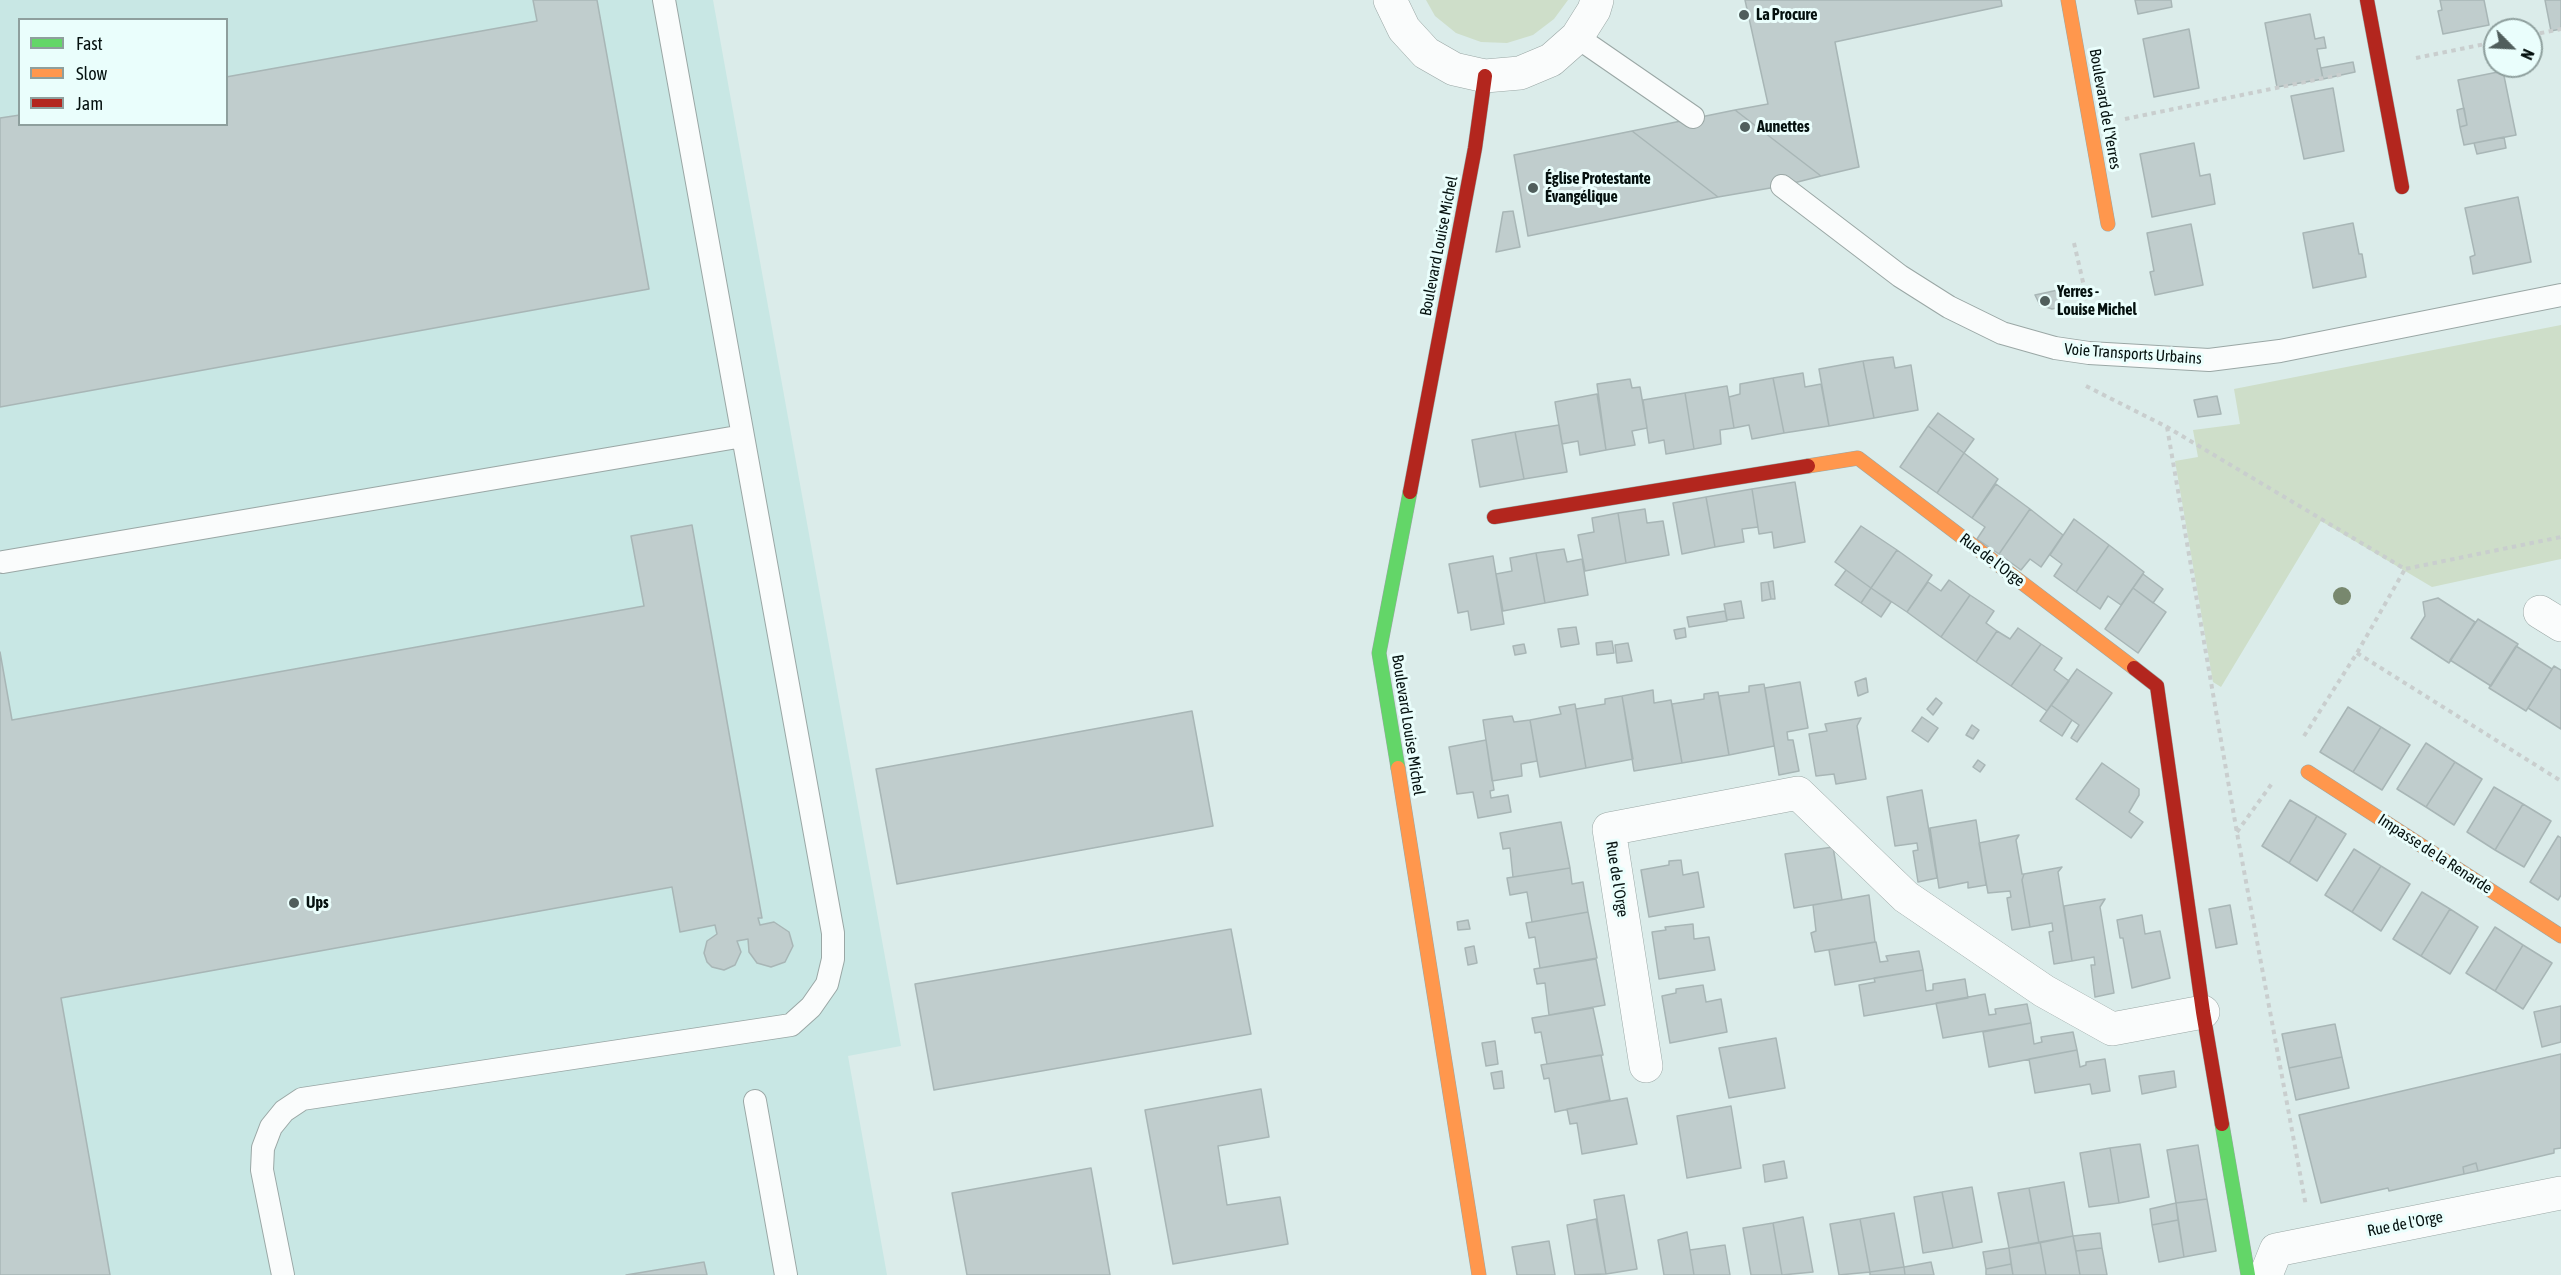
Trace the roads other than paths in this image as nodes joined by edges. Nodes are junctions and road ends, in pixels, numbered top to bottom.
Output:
1 (664, 0) edge
2 (1390, 0) edge
3 (1597, 0) edge
4 (2068, 0) edge
5 (2367, 0) edge
6 (1577, 37) junction
7 (1485, 76) junction
8 (1693, 117) dead end
9 (1782, 186) dead end
10 (2402, 187) dead end
11 (2108, 224) road end
12 (2561, 295) edge
13 (743, 436) junction
14 (1494, 518) dead end
15 (3, 562) dead end
16 (2308, 772) dead end
17 (2561, 936) edge
18 (2203, 1012) junction
19 (1646, 1066) dead end
20 (755, 1101) dead end
21 (2561, 1193) edge
22 (283, 1275) edge
23 (786, 1275) edge
24 (1479, 1275) edge
25 (2248, 1275) edge
26 (2266, 1275) edge

1 - 13 lane
2 - 7 street
3 - 6 street
4 - 11 street, Boulevard de l'Yerres
5 - 10 street
6 - 7 street
6 - 8 lane
7 - 24 street, Boulevard Louise Michel
9 - 12 lane, Voie Transports Urbains
13 - 15 lane
13 - 22 lane
14 - 18 street, Rue de l'Orge
16 - 17 street, Impasse de la Renarde
18 - 19 street, Rue de l'Orge
18 - 25 street, Rue de l'Orge
20 - 23 lane
21 - 26 street, Rue de l'Orge

